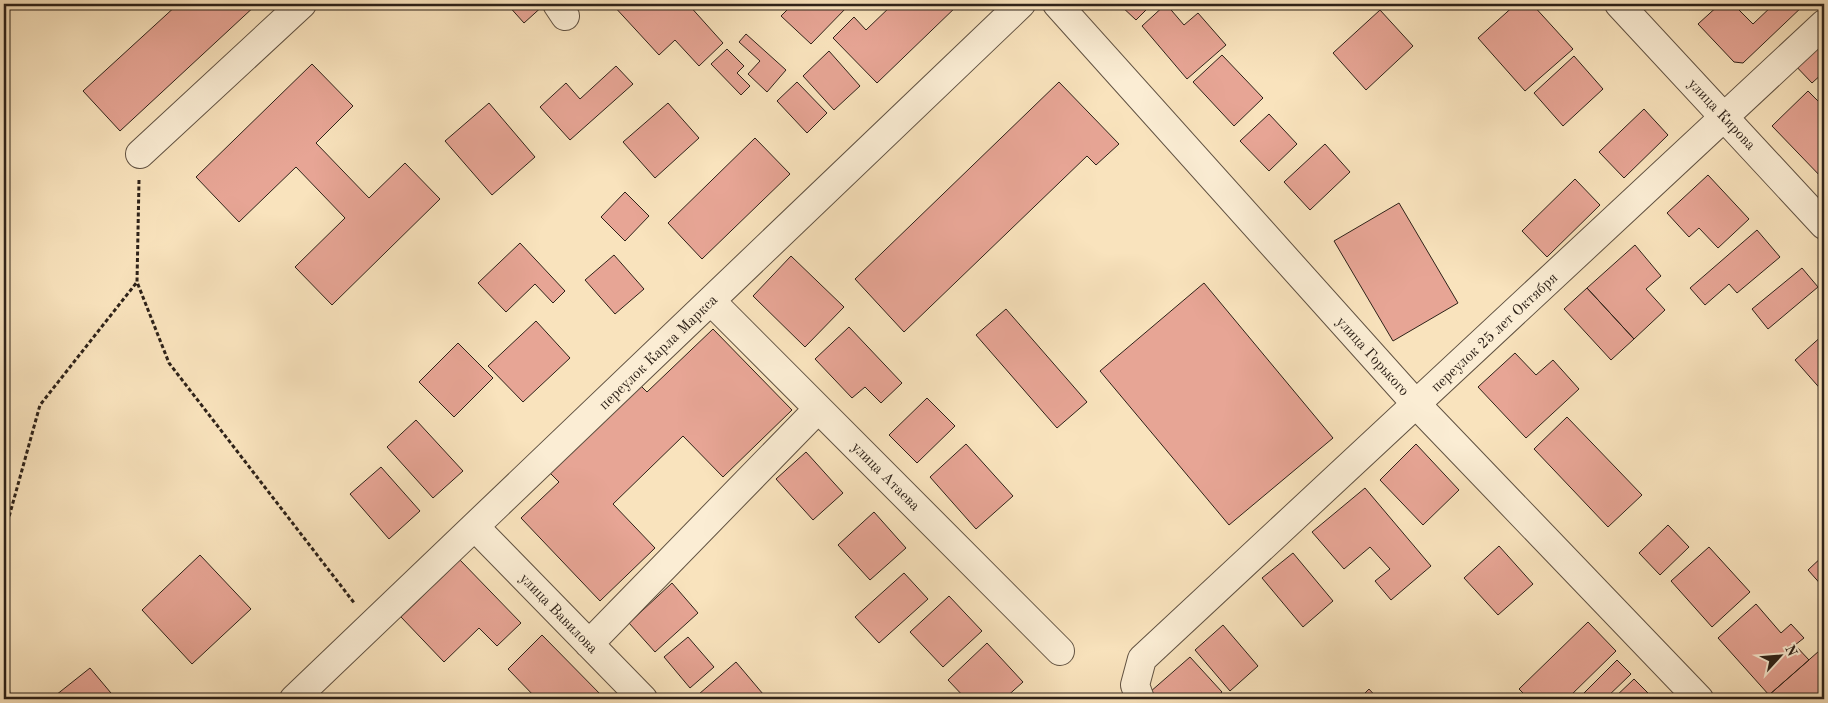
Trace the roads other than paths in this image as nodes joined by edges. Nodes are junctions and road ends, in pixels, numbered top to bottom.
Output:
1 (302, 4) edge
2 (1021, 4) edge
3 (1057, 4) edge
4 (1618, 4) edge
5 (1824, 24) edge
6 (1725, 118) junction
7 (140, 154) road end
8 (1824, 225) edge
9 (711, 301) junction
10 (1416, 404) junction
11 (818, 409) junction
12 (474, 527) junction
13 (589, 644) junction
14 (1060, 651) dead end
15 (294, 699) edge
16 (643, 699) edge
17 (1140, 699) edge
18 (1699, 699) edge

1 - 7 street
2 - 9 street, переулок Карла Маркса
3 - 10 street, улица Горького
4 - 6 street, улица Кирова
5 - 6 street, переулок 25 лет Октября
6 - 8 street, улица Кирова
6 - 10 street, переулок 25 лет Октября
9 - 11 street, улица Атаева
9 - 12 street, переулок Карла Маркса
10 - 17 street, переулок 25 лет Октября
10 - 18 street, улица Горького
11 - 13 street
11 - 14 street, улица Атаева
12 - 13 street, улица Вавилова
12 - 15 street, переулок Карла Маркса
13 - 16 street, улица Вавилова

